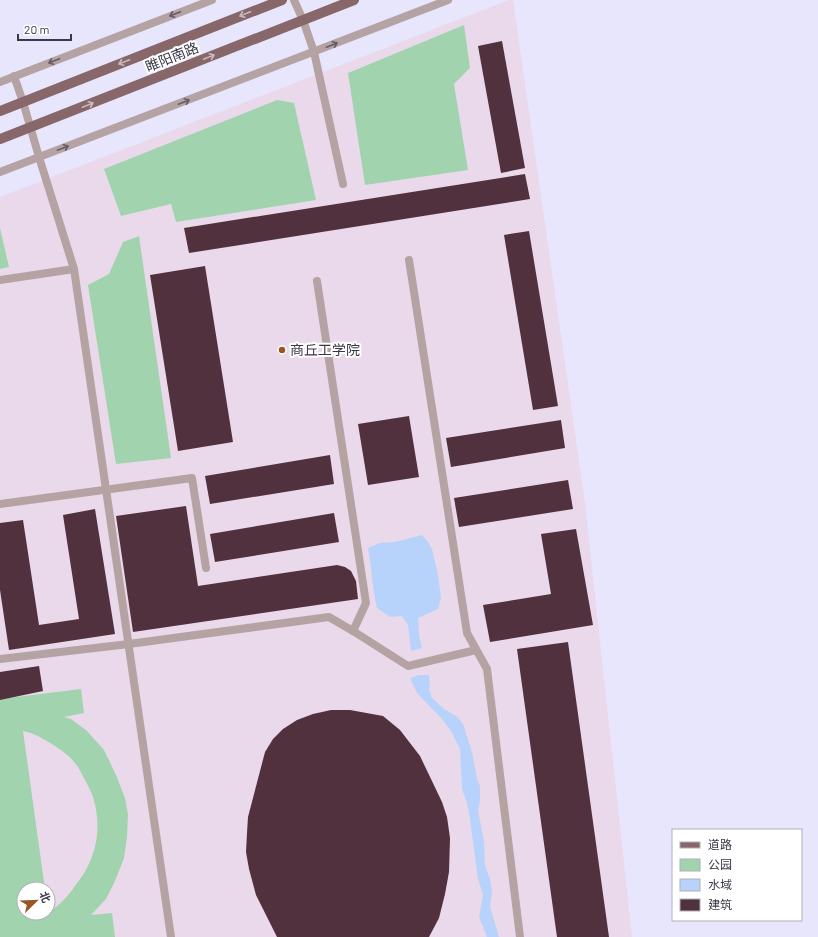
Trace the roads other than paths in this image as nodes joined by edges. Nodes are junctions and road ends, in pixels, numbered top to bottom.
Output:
1 (212, 0) edge
2 (282, 0) edge
3 (294, 0) edge
4 (354, 0) edge
5 (448, 0) edge
6 (197, 3) edge
7 (303, 20) junction
8 (314, 52) junction
9 (14, 76) junction
10 (0, 82) edge
11 (23, 102) junction
12 (0, 111) edge
13 (30, 128) junction
14 (0, 139) edge
15 (39, 157) junction
16 (0, 172) edge
17 (343, 184) dead end
18 (409, 260) dead end
19 (74, 269) junction
20 (0, 280) edge
21 (317, 281) dead end
22 (106, 489) junction
23 (0, 504) edge
24 (206, 568) dead end
25 (353, 631) junction
26 (128, 644) junction
27 (476, 650) junction
28 (0, 659) edge
29 (171, 937) edge
30 (520, 937) edge

1 - 6 lane
2 -> 11 main road, 睢阳南路
3 - 7 lane
4 - 7 main road, 睢阳南路
8 -> 5 lane
6 -> 9 lane
7 - 8 lane
13 -> 7 main road, 睢阳南路
15 -> 8 lane
8 - 17 lane
9 - 10 lane
9 - 11 lane
11 - 12 main road, 睢阳南路
11 - 13 lane
13 - 14 main road, 睢阳南路
13 - 15 lane
15 - 16 lane
15 - 19 lane
18 - 27 lane
19 - 20 lane
19 - 22 lane
21 - 25 lane
22 - 23 lane
22 - 24 lane
22 - 26 lane
25 - 26 lane
25 - 27 lane
26 - 28 lane
26 - 29 lane
27 - 30 lane

